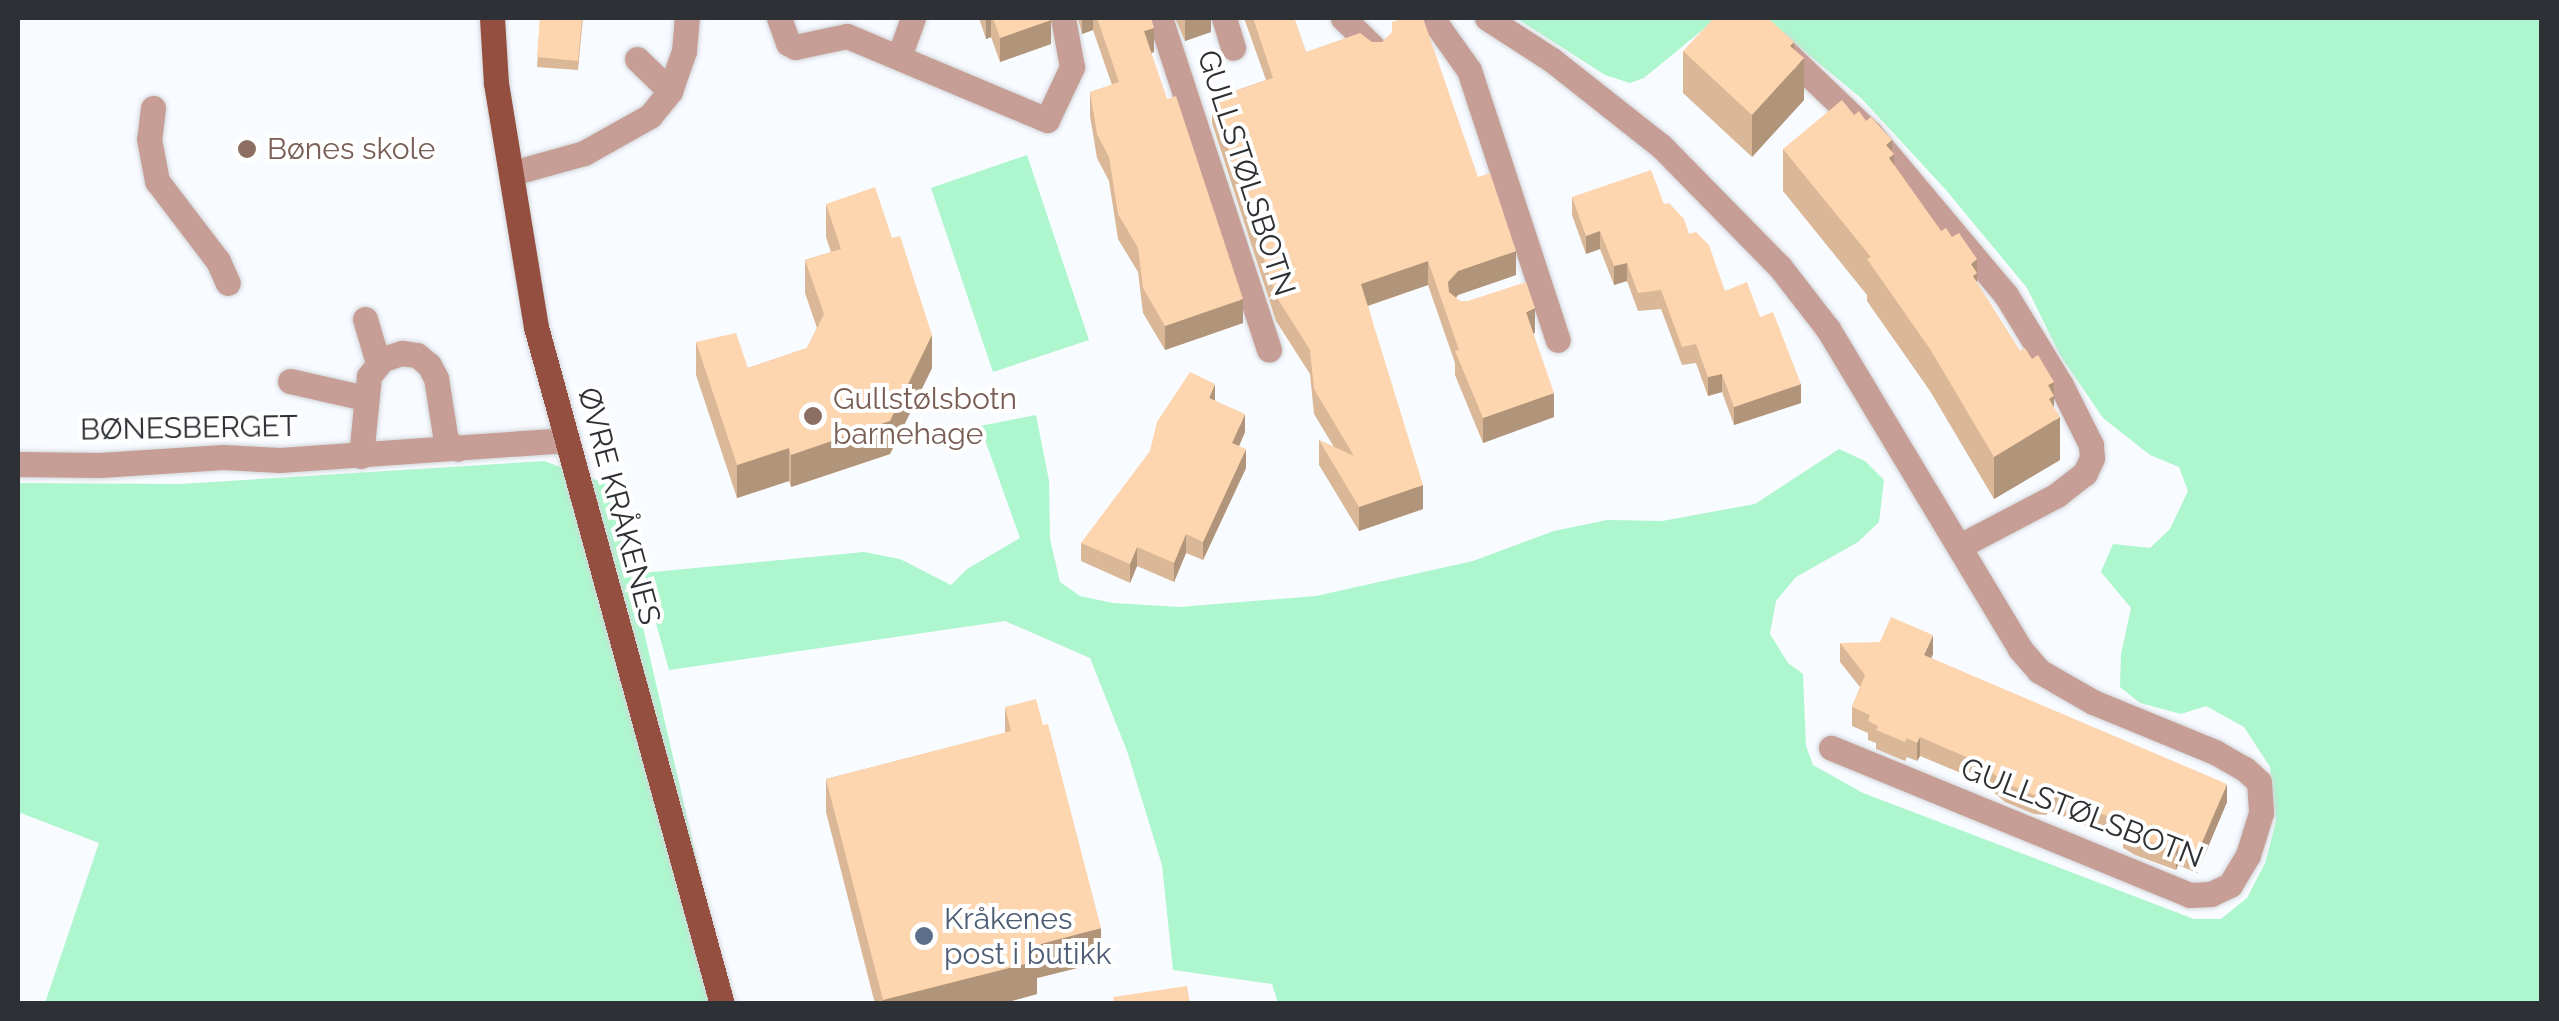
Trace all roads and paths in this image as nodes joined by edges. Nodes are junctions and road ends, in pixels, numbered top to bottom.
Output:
1 (492, 18) edge
2 (688, 18) edge
3 (780, 18) edge
4 (913, 18) edge
5 (1063, 18) edge
6 (1160, 18) edge
7 (1224, 18) edge
8 (1343, 18) edge
9 (1432, 18) edge
10 (1487, 18) edge
11 (1763, 32) edge
12 (1234, 48) dead end
13 (1377, 51) edge
14 (899, 57) junction
15 (636, 59) dead end
16 (670, 91) junction
17 (153, 108) dead end
18 (512, 172) junction
19 (228, 283) dead end
20 (1540, 284) junction
21 (1509, 294) edge
22 (365, 319) dead end
23 (1558, 340) dead end
24 (1270, 350) dead end
25 (378, 363) junction
26 (290, 381) dead end
27 (365, 398) junction
28 (567, 440) junction
29 (458, 450) junction
30 (361, 456) junction
31 (18, 464) edge
32 (1960, 546) junction
33 (1831, 748) dead end
34 (722, 1004) edge

1 - 18 main road, ØVRE KRÅKENES
2 - 16 street
3 - 14 street
4 - 14 street
5 - 14 street
6 - 24 street, GULLSTØLSBOTN
7 - 12 street
8 - 13 street
9 - 20 street
10 - 32 street, GULLSTØLSBOTN
11 - 32 street
15 - 16 street
16 - 18 street
17 - 19 street
18 - 28 main road, ØVRE KRÅKENES
20 - 21 street
20 - 23 street
22 - 25 street
25 - 27 street
25 - 29 street
26 - 27 street, BØNESBERGET
27 - 30 street
28 - 29 street, BØNESBERGET
28 - 34 main road, ØVRE KRÅKENES
29 - 30 street, BØNESBERGET
30 - 31 street, BØNESBERGET
32 - 33 street, GULLSTØLSBOTN

